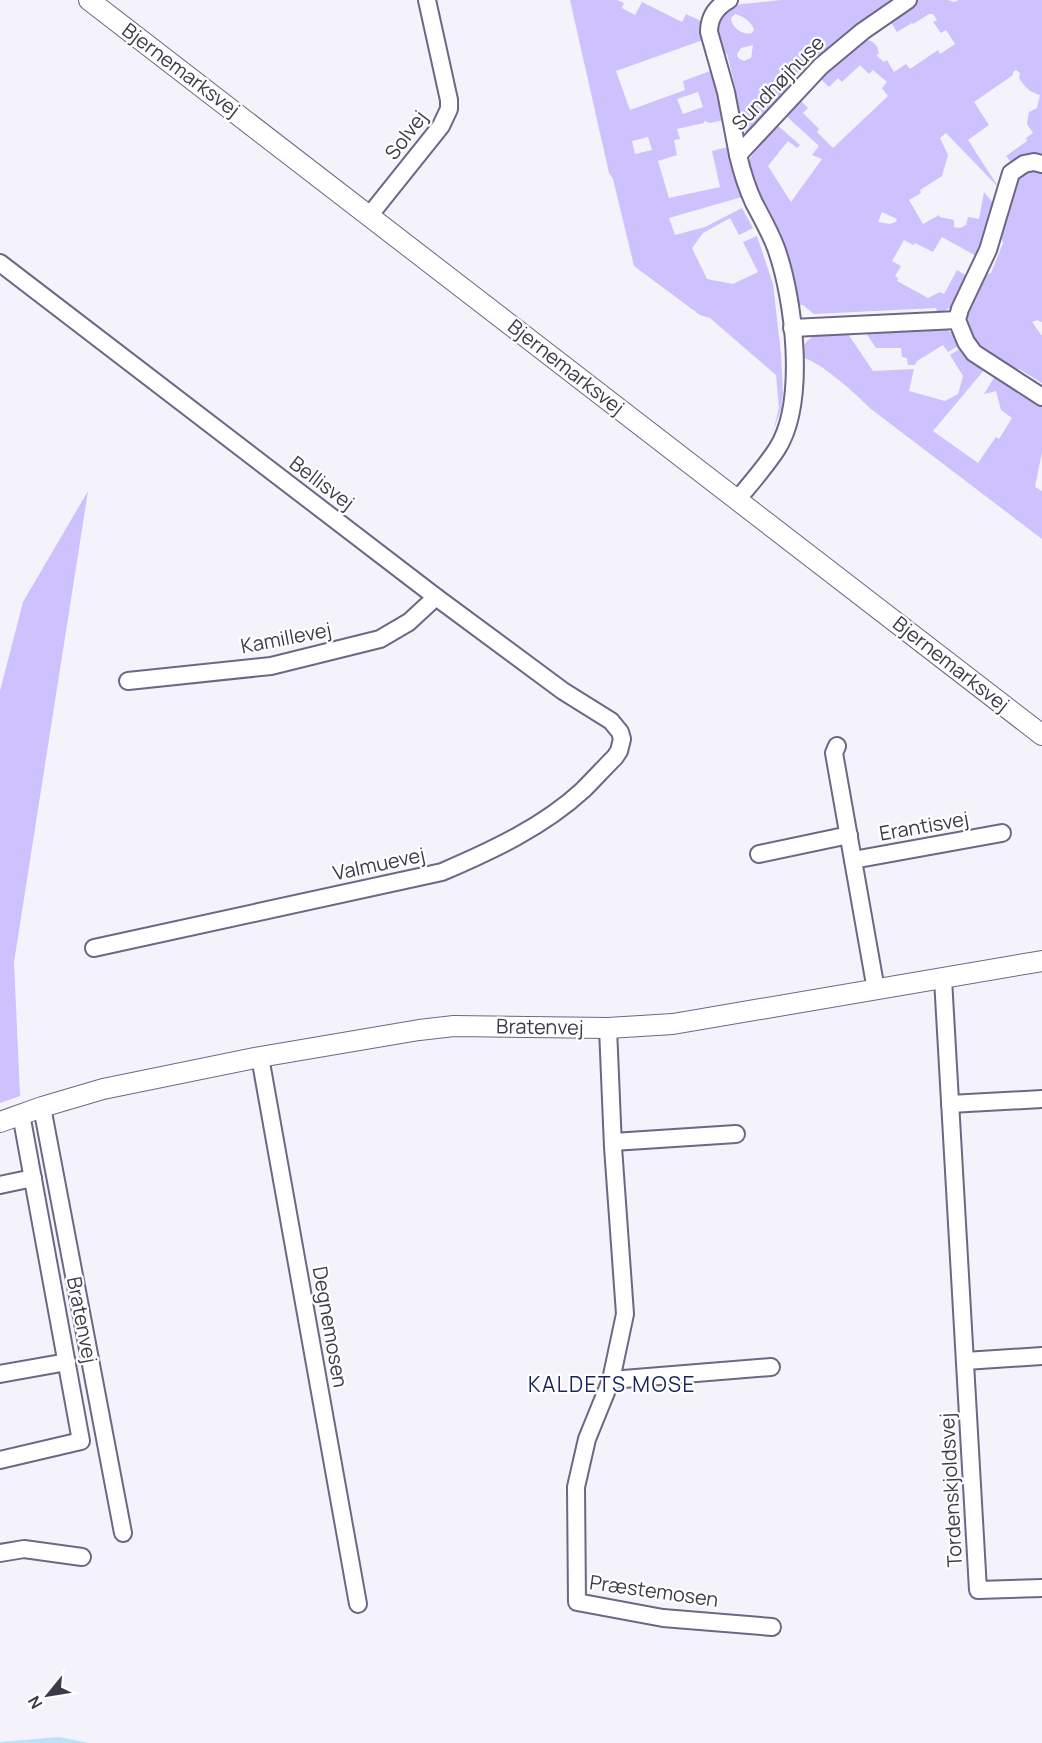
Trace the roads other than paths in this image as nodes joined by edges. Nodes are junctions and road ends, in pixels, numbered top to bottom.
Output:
1 (89, 0) edge
2 (427, 0) edge
3 (729, 0) edge
4 (908, 0) edge
5 (738, 155) junction
6 (1042, 164) edge
7 (369, 216) junction
8 (0, 263) edge
9 (957, 320) junction
10 (792, 328) junction
11 (1042, 397) edge
12 (738, 499) junction
13 (436, 597) junction
14 (128, 681) dead end
15 (620, 732) joint
16 (1042, 735) edge
17 (837, 746) dead end
18 (1002, 834) dead end
19 (849, 835) junction
20 (759, 854) dead end
21 (853, 860) junction
22 (94, 948) dead end
23 (1042, 961) edge
24 (943, 979) junction
25 (876, 990) junction
26 (608, 1028) junction
27 (260, 1057) junction
28 (1042, 1099) edge
29 (950, 1104) junction
30 (42, 1107) junction
31 (21, 1114) junction
32 (0, 1122) edge
33 (735, 1134) dead end
34 (613, 1142) junction
35 (33, 1178) junction
36 (0, 1185) edge
37 (1042, 1356) edge
38 (965, 1361) junction
39 (67, 1362) junction
40 (771, 1367) dead end
41 (0, 1374) edge
42 (611, 1380) junction
43 (0, 1460) edge
44 (123, 1533) dead end
45 (0, 1553) edge
46 (82, 1557) dead end
47 (1042, 1588) edge
48 (358, 1604) dead end
49 (772, 1627) dead end

1 - 7 street, Bjernemarksvej
2 - 7 street, Solvej
3 - 5 street, Sundhøjhuse
4 - 5 street, Sundhøjhuse
5 - 10 street, Sundhøjhuse
6 - 9 street
7 - 12 street, Bjernemarksvej
8 - 13 street, Bellisvej
9 - 10 street
9 - 11 street
10 - 12 street, Sundhøjhuse
12 - 16 street, Bjernemarksvej
13 - 14 street, Kamillevej
13 - 15 street, Bellisvej
15 - 22 street, Valmuevej
17 - 19 street
18 - 21 street, Erantisvej
19 - 20 street
19 - 21 street
21 - 25 street
23 - 24 street, Bratenvej
24 - 25 street, Bratenvej
24 - 29 street, Tordenskjoldsvej
25 - 26 street, Bratenvej
26 - 27 street, Bratenvej
26 - 34 street, Præstemosen
27 - 30 street, Bratenvej
27 - 48 street, Degnemosen
28 - 29 street
29 - 38 street, Tordenskjoldsvej
30 - 31 street, Bratenvej
30 - 44 street, Bratenvej
31 - 32 street, Bratenvej
31 - 35 street, Bratenvej
33 - 34 street
34 - 42 street, Præstemosen
35 - 36 street
35 - 39 street, Bratenvej
37 - 38 street
38 - 47 street, Tordenskjoldsvej
39 - 41 street, Bratenvej
39 - 43 street, Bratenvej
40 - 42 street
42 - 49 street, Præstemosen
45 - 46 street

